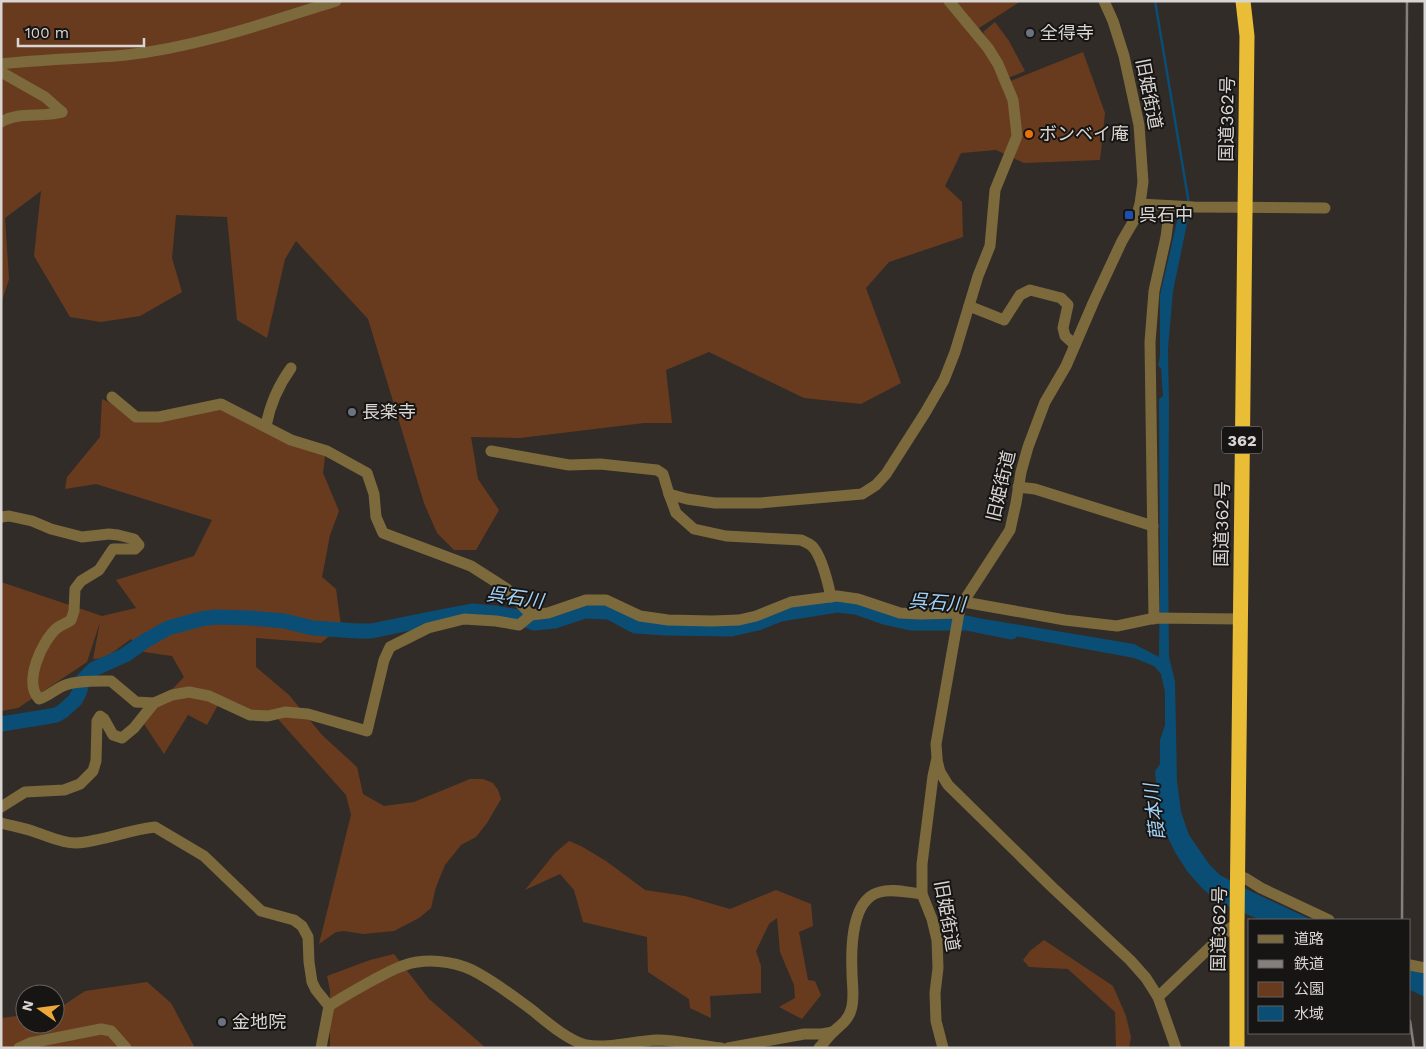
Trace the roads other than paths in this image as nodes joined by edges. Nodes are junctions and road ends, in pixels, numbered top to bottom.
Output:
1 (336, 1) edge
2 (949, 1) edge
3 (1104, 1) edge
4 (1243, 1) edge
5 (1, 64) edge
6 (1, 72) edge
7 (1, 122) edge
8 (1140, 204) junction
9 (1172, 206) junction
10 (1245, 207) junction
11 (1325, 208) dead end
12 (969, 306) junction
13 (1075, 345) junction
14 (291, 368) dead end
15 (112, 397) dead end
16 (266, 426) junction
17 (491, 450) dead end
18 (1018, 488) junction
19 (669, 494) junction
20 (1, 517) edge
21 (1153, 526) junction
22 (830, 597) junction
23 (964, 602) junction
24 (959, 615) junction
25 (531, 616) junction
26 (1154, 618) junction
27 (1240, 619) junction
28 (154, 704) junction
29 (937, 758) junction
30 (1, 807) edge
31 (1, 823) edge
32 (1238, 877) junction
33 (922, 894) junction
34 (1327, 919) edge
35 (1237, 921) junction
36 (1411, 965) edge
37 (1425, 968) edge
38 (1158, 997) junction
39 (329, 1006) junction
40 (833, 1032) junction
41 (18, 1048) edge
42 (126, 1048) edge
43 (321, 1048) edge
44 (721, 1048) edge
45 (728, 1048) edge
46 (819, 1048) edge
47 (943, 1048) edge
48 (1176, 1048) edge
49 (1237, 1048) edge

1 - 5 street
2 - 12 street
3 - 8 street, 旧姫街道
4 - 10 highway, 国道362号 / 362
6 - 7 street
8 - 9 street
8 - 13 street, 旧姫街道
9 - 10 street
9 - 21 street
10 - 11 street
10 - 27 highway, 国道362号 / 362
12 - 13 street
12 - 19 street
13 - 18 street, 旧姫街道
14 - 16 street
15 - 16 street
16 - 25 street
17 - 19 street
18 - 21 street
18 - 23 street, 旧姫街道
19 - 22 street
20 - 28 street
21 - 26 street
22 - 24 street
22 - 25 street
23 - 24 street, 旧姫街道
23 - 26 street
24 - 29 street, 旧姫街道
25 - 28 street
26 - 27 street
27 - 32 highway, 国道362号 / 362
28 - 30 street
29 - 33 street, 旧姫街道
29 - 38 street
31 - 39 street
32 - 34 street
32 - 35 highway, 国道362号 / 362
33 - 40 street
33 - 47 street, 旧姫街道
35 - 38 street
35 - 49 highway, 国道362号 / 362
36 - 37 street
38 - 48 street
39 - 43 street
39 - 44 street
40 - 45 street
40 - 46 street
41 - 42 street

